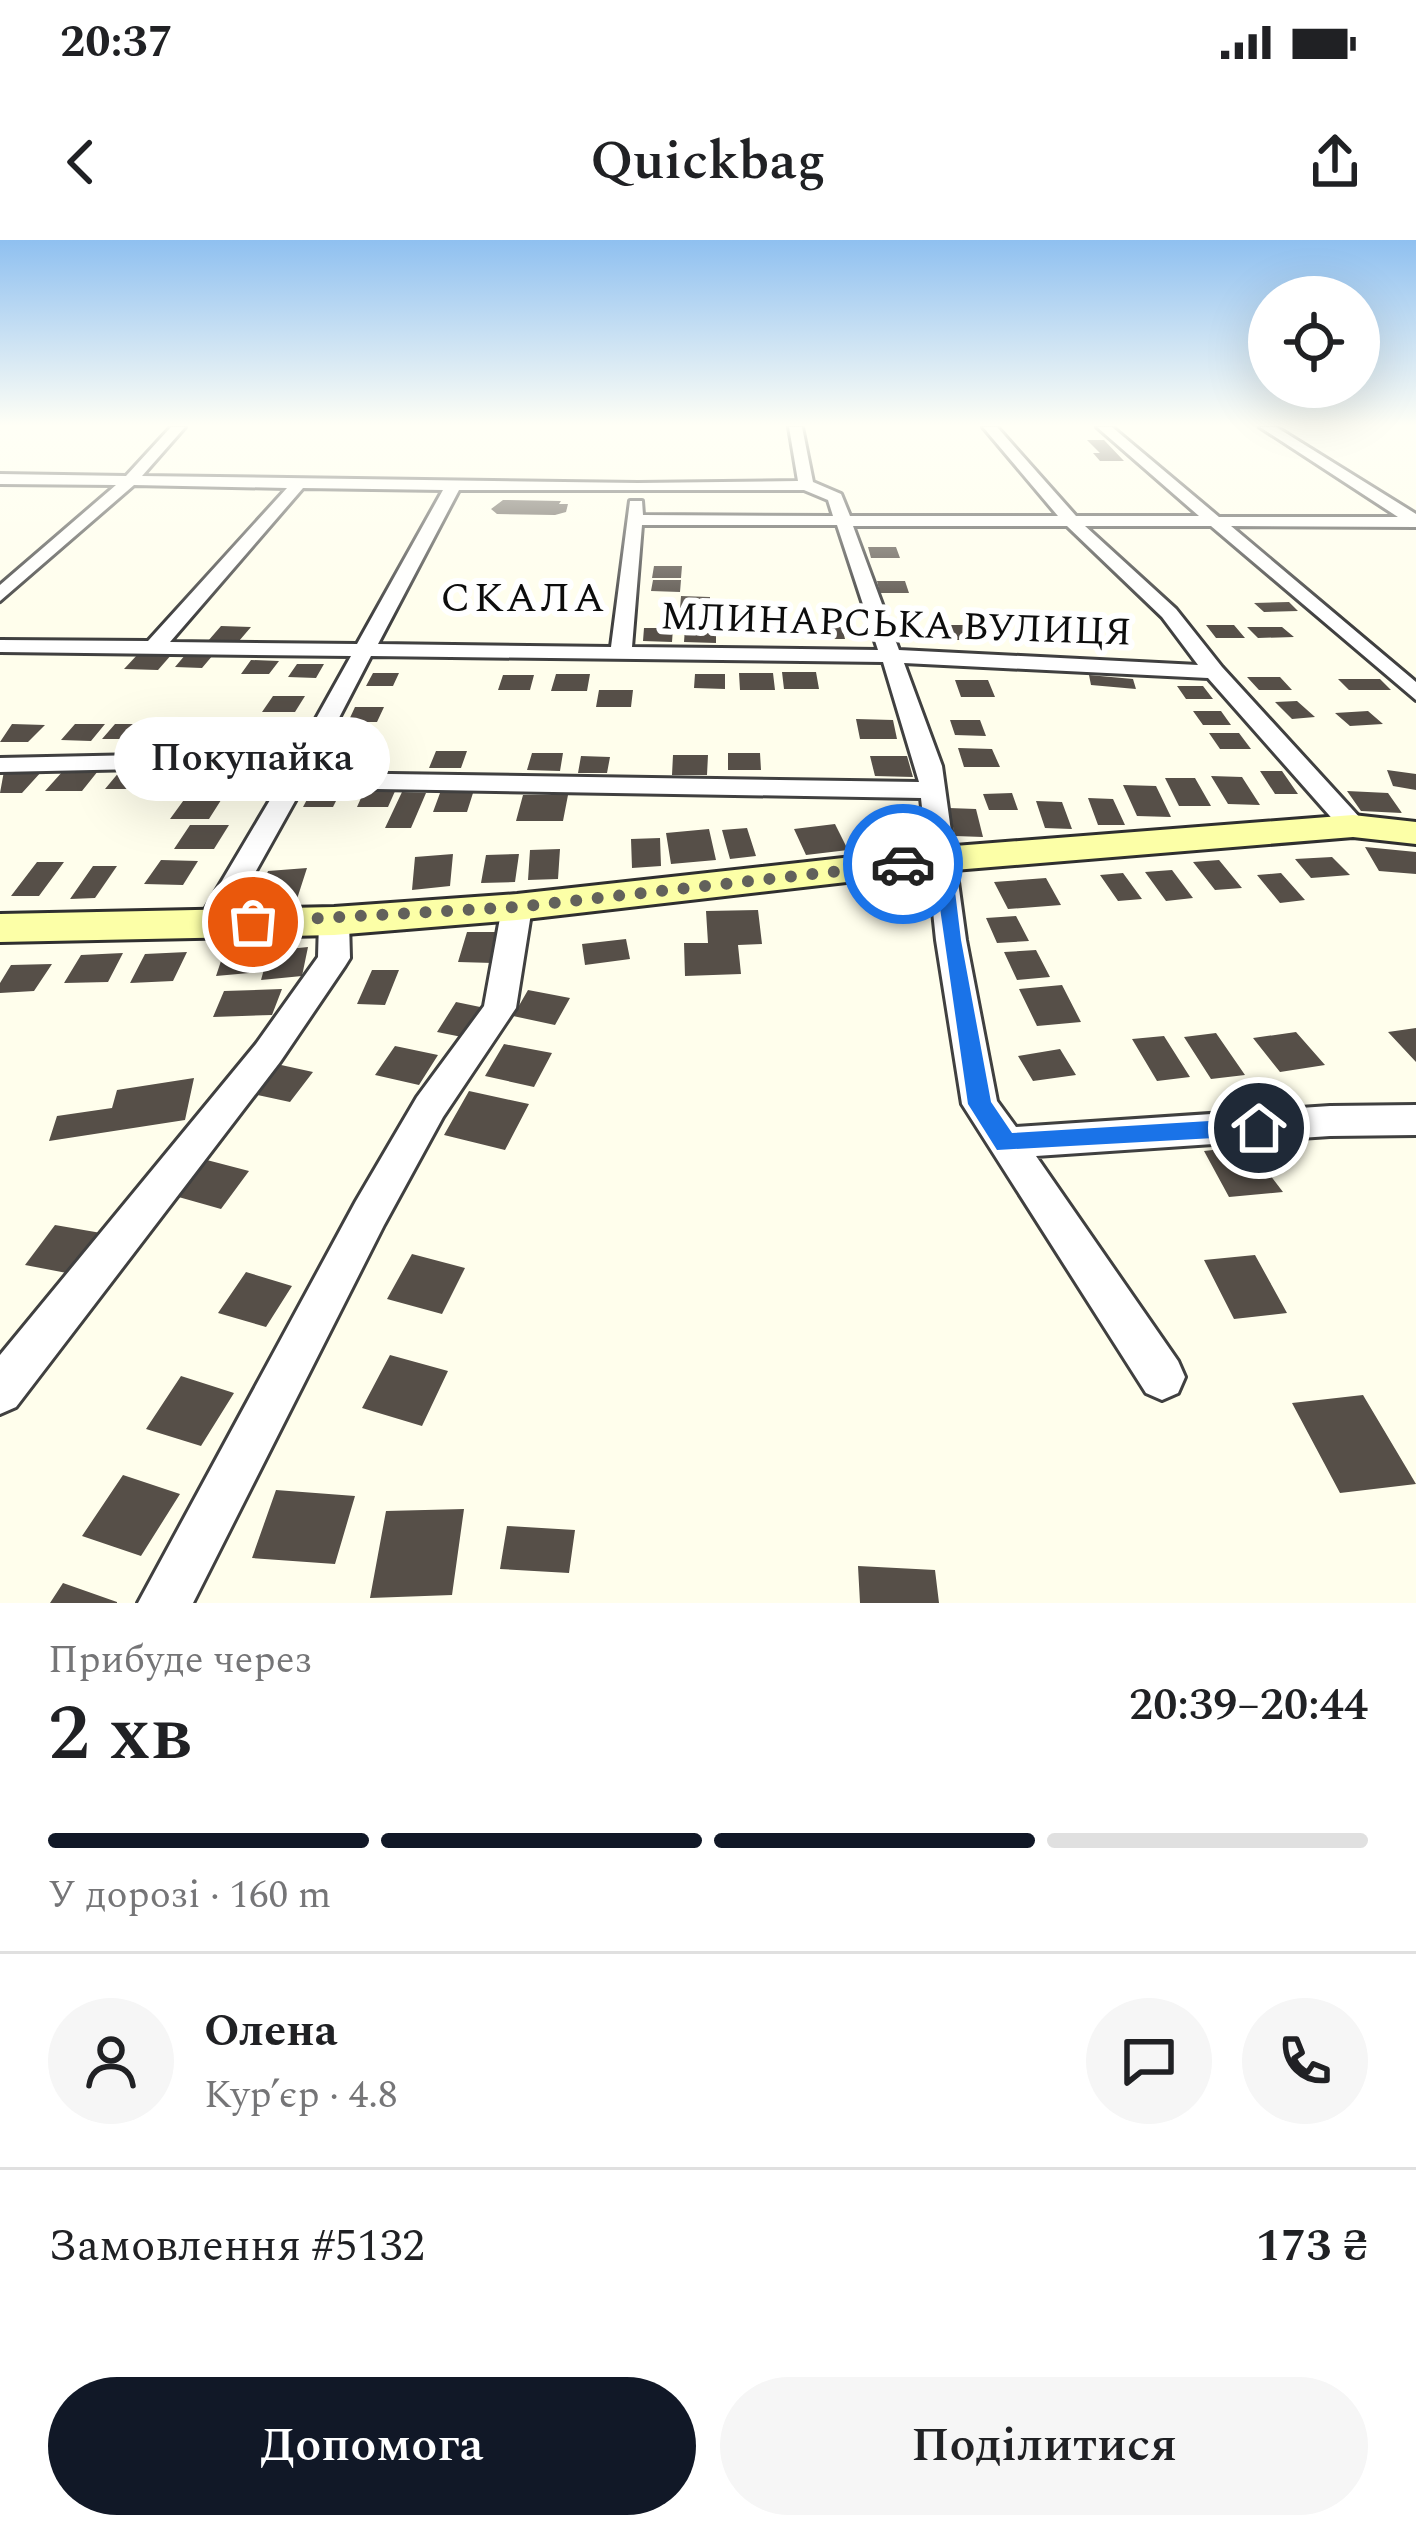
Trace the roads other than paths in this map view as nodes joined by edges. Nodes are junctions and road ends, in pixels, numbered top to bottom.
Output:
1 (119, 491) edge
2 (292, 491) edge
3 (451, 491) edge
4 (638, 491) edge
5 (820, 491) edge
6 (1044, 491) edge
7 (1178, 491) edge
8 (1367, 491) edge
9 (634, 520) junction
10 (840, 520) junction
11 (1212, 520) junction
12 (1071, 522) junction
13 (1416, 522) edge
14 (0, 595) edge
15 (0, 646) edge
16 (153, 648) junction
17 (364, 650) junction
18 (621, 653) junction
19 (892, 656) junction
20 (1214, 672) junction
21 (1416, 693) edge
22 (0, 765) edge
23 (299, 770) junction
24 (930, 790) junction
25 (1353, 826) junction
26 (1416, 833) edge
27 (942, 859) junction
28 (517, 907) junction
29 (334, 921) junction
30 (212, 923) junction
31 (0, 928) edge
32 (1416, 1120) edge
33 (1006, 1143) junction
34 (1162, 1377) dead end
35 (0, 1391) edge
36 (166, 1603) edge

1 - 14 street
2 - 16 street
3 - 17 street
4 - 9 street
5 - 10 street
6 - 12 street
7 - 11 street
8 - 13 street
9 - 10 street
9 - 18 street
10 - 12 street
10 - 19 street
11 - 12 street
11 - 13 street
11 - 21 street
12 - 20 street
15 - 16 street, МЛИНАРСЬКА ВУЛИЦЯ
16 - 17 street, МЛИНАРСЬКА ВУЛИЦЯ
17 - 18 street, МЛИНАРСЬКА ВУЛИЦЯ
17 - 23 street
18 - 19 street, МЛИНАРСЬКА ВУЛИЦЯ
19 - 20 street, МЛИНАРСЬКА ВУЛИЦЯ
19 - 24 street
20 - 25 street
22 - 23 street
23 - 24 street
23 - 30 street
24 - 27 street
25 - 26 street
25 - 27 street
27 - 28 street
27 - 33 street
28 - 29 street
28 - 36 street
29 - 30 street
29 - 35 street
30 - 31 street
32 - 33 street
33 - 34 street

